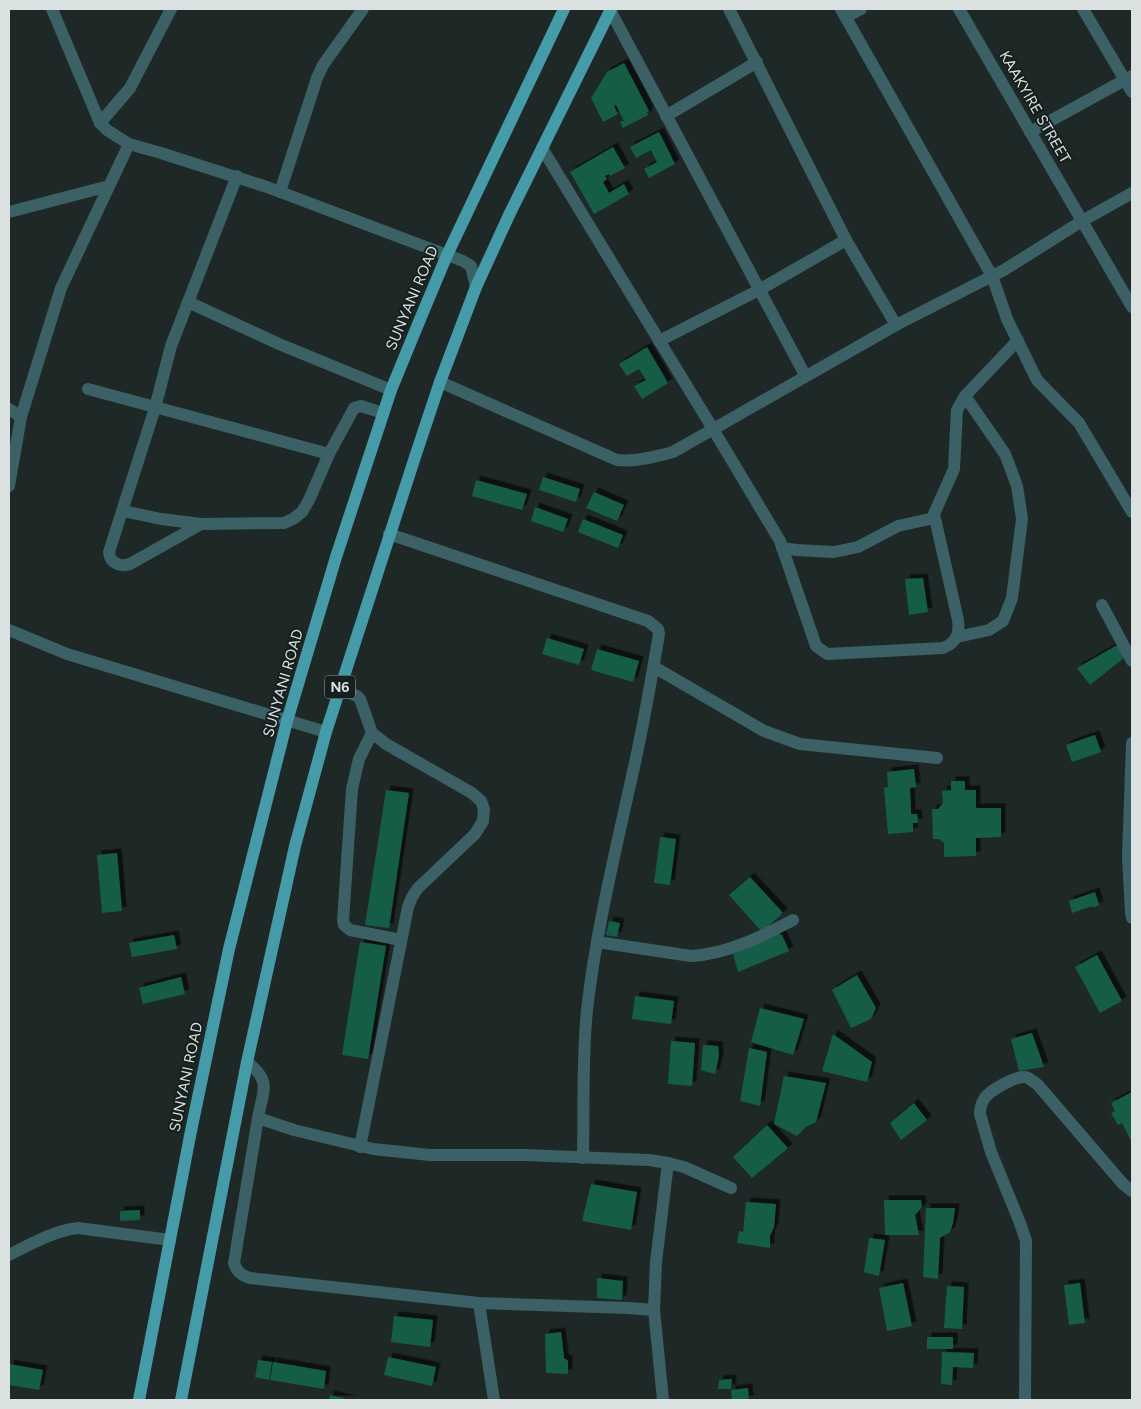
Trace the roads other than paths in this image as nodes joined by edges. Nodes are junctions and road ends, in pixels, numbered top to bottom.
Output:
1 (52, 9) edge
2 (171, 9) edge
3 (363, 9) edge
4 (564, 9) edge
5 (610, 9) edge
6 (729, 9) edge
7 (861, 9) edge
8 (959, 9) edge
9 (1083, 9) edge
10 (844, 13) edge
11 (757, 62) junction
12 (1129, 78) edge
13 (1132, 92) edge
14 (666, 116) junction
15 (100, 123) junction
16 (1030, 132) junction
17 (129, 144) junction
18 (542, 148) junction
19 (237, 176) junction
20 (109, 186) junction
21 (280, 192) junction
22 (1132, 193) edge
23 (9, 212) edge
24 (1082, 221) junction
25 (846, 240) junction
26 (447, 255) junction
27 (992, 276) junction
28 (476, 287) junction
29 (759, 290) junction
30 (188, 302) junction
31 (1132, 307) edge
32 (896, 325) junction
33 (1018, 340) junction
34 (659, 341) junction
35 (805, 375) junction
36 (440, 382) junction
37 (88, 389) dead end
38 (391, 390) junction
39 (965, 396) junction
40 (155, 408) junction
41 (9, 409) edge
42 (384, 413) junction
43 (22, 417) junction
44 (713, 429) junction
45 (329, 454) junction
46 (9, 486) edge
47 (123, 511) junction
48 (1132, 512) edge
49 (934, 518) junction
50 (201, 524) junction
51 (389, 534) junction
52 (782, 548) junction
53 (1102, 605) dead end
54 (9, 630) edge
55 (957, 637) junction
56 (1132, 661) edge
57 (654, 668) junction
58 (340, 689) junction
59 (287, 721) junction
60 (326, 732) junction
61 (372, 733) junction
62 (1132, 743) edge
63 (937, 758) dead end
64 (1132, 918) edge
65 (793, 920) dead end
66 (401, 940) junction
67 (597, 942) junction
68 (247, 1062) junction
69 (258, 1118) junction
70 (360, 1147) junction
71 (583, 1158) junction
72 (668, 1162) junction
73 (731, 1188) dead end
74 (1132, 1191) edge
75 (170, 1240) junction
76 (9, 1255) edge
77 (479, 1303) junction
78 (654, 1310) junction
79 (139, 1400) edge
80 (180, 1400) edge
81 (494, 1400) edge
82 (663, 1400) edge
83 (1025, 1400) edge

1 - 15 street
2 - 15 street
3 - 21 street
4 - 26 main road, SUNYANI ROAD
5 - 14 street
5 - 18 main road, N6
6 - 11 street
7 - 10 street
8 - 16 street, KAAKYIRE STREET
9 - 12 street
10 - 27 street
11 - 14 street
11 - 25 street
12 - 13 street
12 - 16 street
14 - 29 street
15 - 17 street
16 - 24 street, KAAKYIRE STREET
17 - 19 street
17 - 20 street
18 - 28 main road, N6
18 - 34 street
19 - 21 street
19 - 30 street
20 - 23 street
20 - 43 street
21 - 26 street
22 - 24 street
24 - 27 street
24 - 31 street, KAAKYIRE STREET
25 - 29 street
25 - 32 street
26 - 28 street
26 - 38 main road, SUNYANI ROAD
27 - 32 street
27 - 33 street
28 - 36 main road, N6
29 - 34 street
29 - 35 street
30 - 38 street
30 - 40 street
32 - 35 street
33 - 39 street
33 - 48 street
34 - 44 street
35 - 44 street
36 - 44 street
36 - 51 main road, N6
37 - 40 street
38 - 42 main road, SUNYANI ROAD
39 - 49 street
39 - 55 street
40 - 45 street
40 - 47 street
41 - 43 street
42 - 45 street
42 - 59 main road, SUNYANI ROAD
43 - 46 street
44 - 52 street
45 - 50 street
47 - 50 street
47 - 50 street
49 - 52 street
49 - 55 street
51 - 57 street
51 - 58 main road, N6
52 - 55 street
53 - 56 street
54 - 59 street
57 - 63 street
57 - 67 street
58 - 60 main road, N6
58 - 61 street
59 - 60 street
59 - 75 main road, SUNYANI ROAD
60 - 68 main road, N6
61 - 66 street
61 - 66 street
62 - 64 street
65 - 67 street
66 - 70 street
67 - 71 street
68 - 69 street
68 - 80 main road, N6
69 - 70 street
69 - 77 street
70 - 71 street
71 - 72 street
72 - 73 street
72 - 78 street
74 - 83 street
75 - 76 street
75 - 79 main road, SUNYANI ROAD
77 - 78 street
77 - 81 street
78 - 82 street

